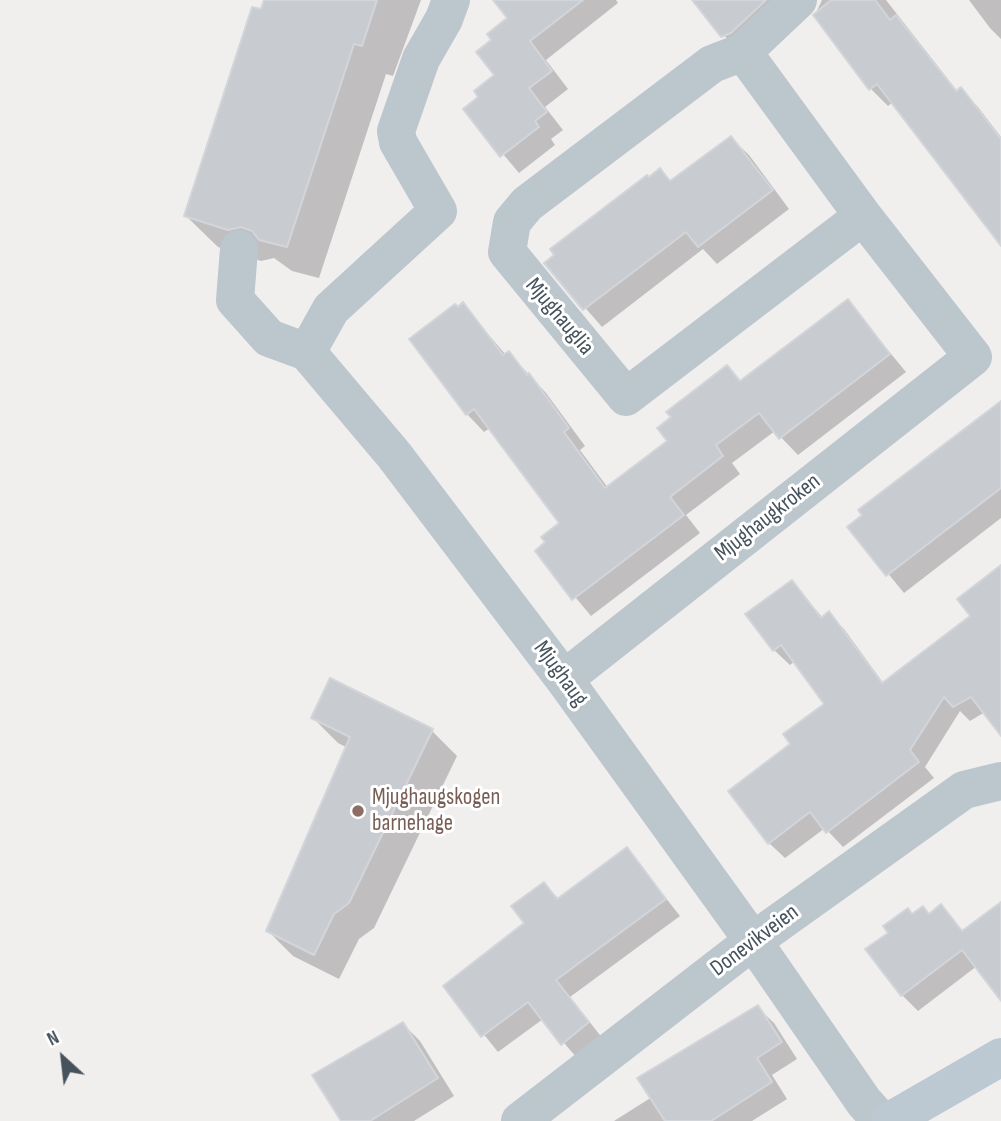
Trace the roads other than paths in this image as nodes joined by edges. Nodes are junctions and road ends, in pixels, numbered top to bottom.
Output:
1 (451, 0) edge
2 (798, 0) edge
3 (743, 52) junction
4 (863, 216) junction
5 (239, 249) dead end
6 (307, 352) junction
7 (564, 679) junction
8 (1001, 781) edge
9 (753, 941) junction
10 (1001, 1057) edge
11 (520, 1121) edge
12 (881, 1121) edge
13 (890, 1121) edge

1 - 6 street
2 - 3 street, Mjughauglia
3 - 4 street
3 - 4 street, Mjughauglia
4 - 7 street, Mjughaugkroken
5 - 6 street
6 - 7 street, Mjughaug
7 - 9 street, Mjughaug
8 - 9 street, Donevikveien
9 - 11 street, Donevikveien
9 - 12 street, Mjughaug
10 - 13 main road

